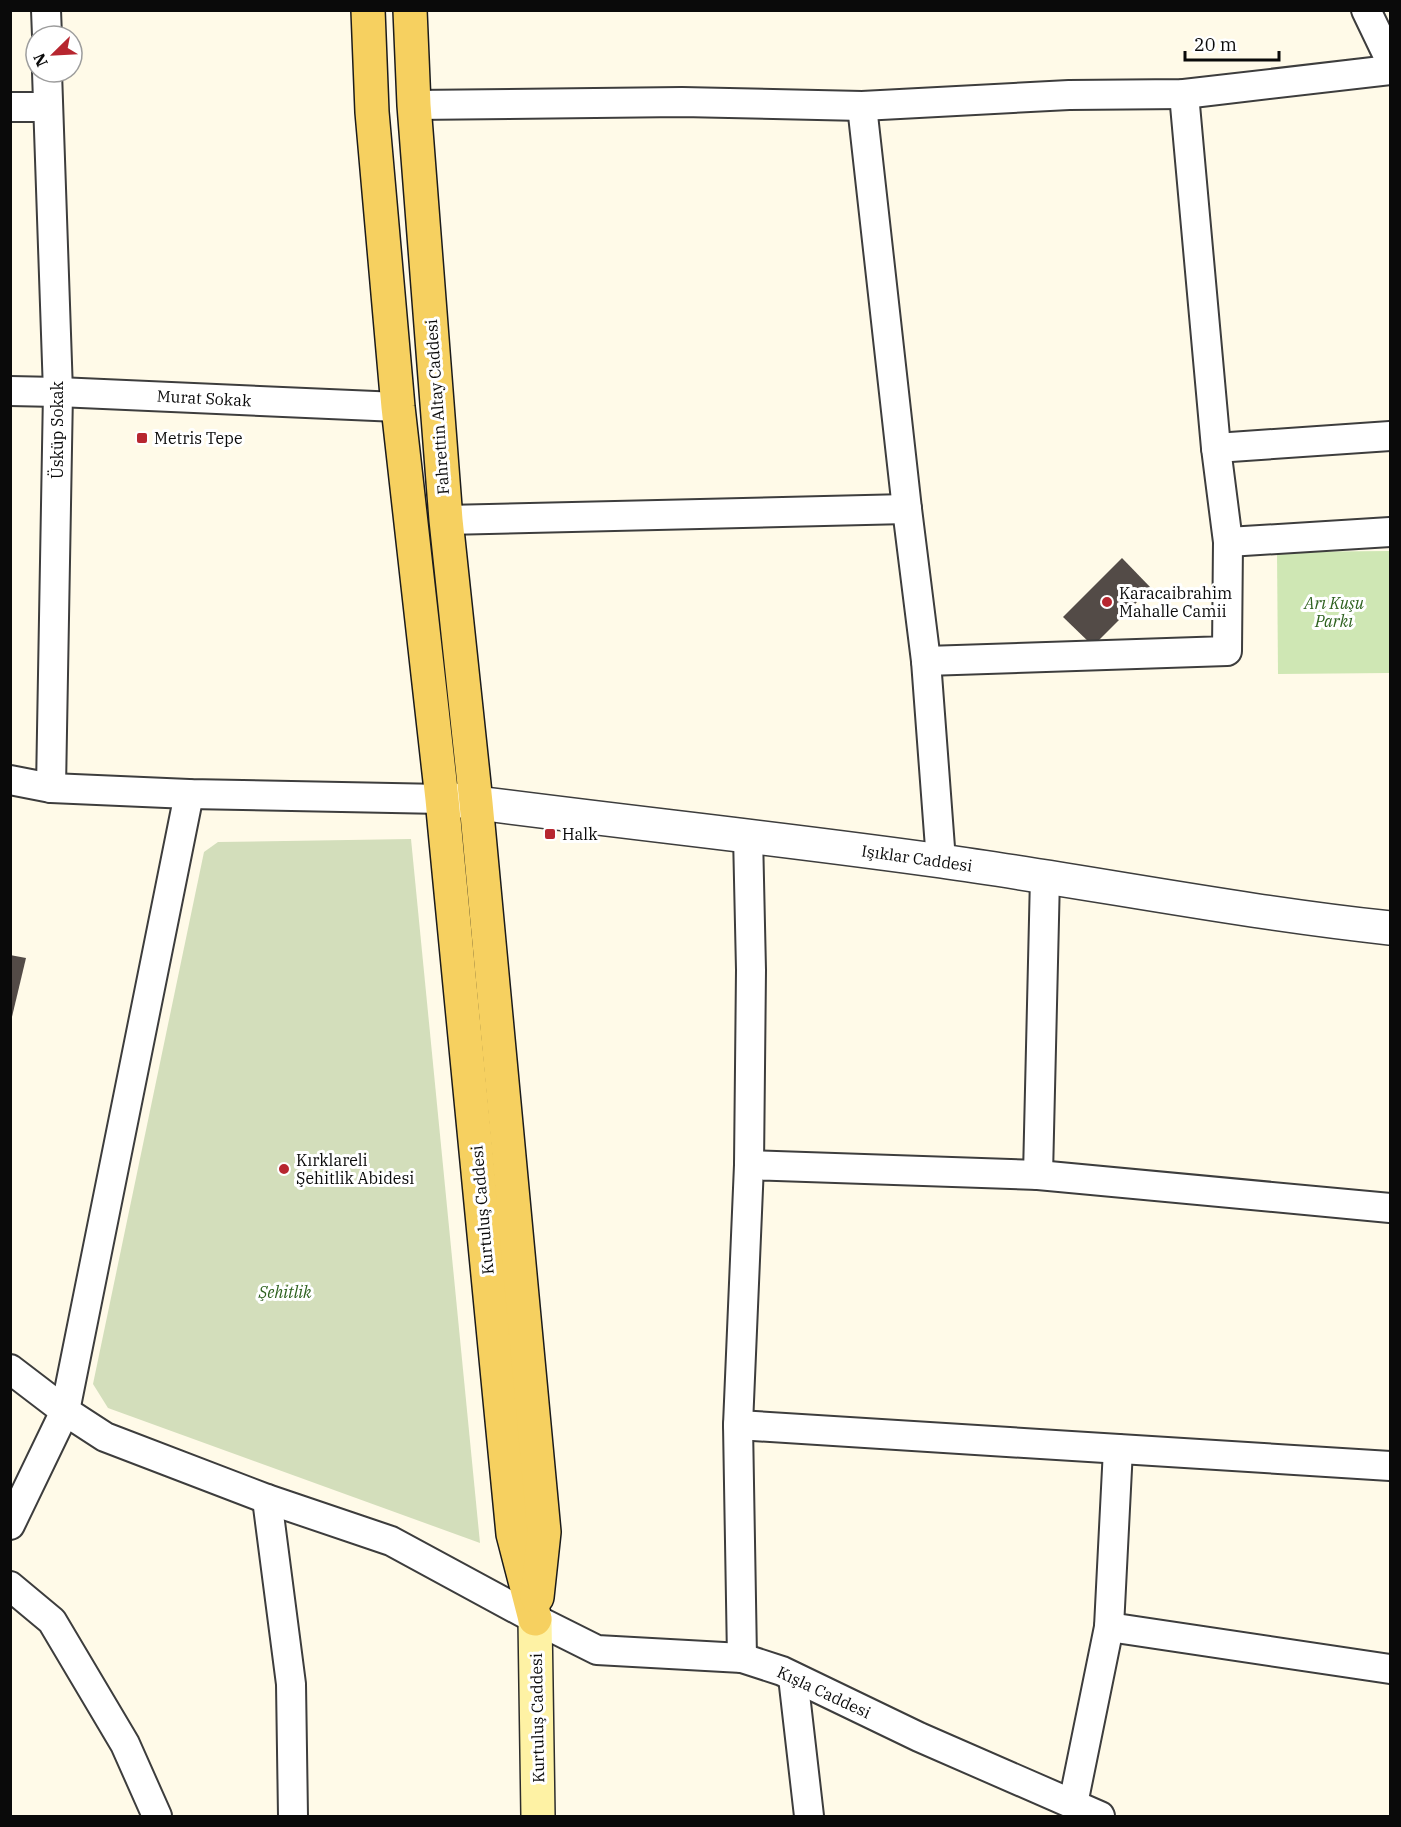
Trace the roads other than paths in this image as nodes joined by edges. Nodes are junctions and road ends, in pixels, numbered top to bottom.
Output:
1 (368, 10) edge
2 (410, 10) edge
3 (1366, 10) edge
4 (1390, 60) edge
5 (1390, 70) edge
6 (47, 84) edge
7 (1184, 94) junction
8 (414, 105) junction
9 (862, 106) junction
10 (10, 107) edge
11 (47, 107) junction
12 (10, 391) edge
13 (58, 392) junction
14 (398, 407) junction
15 (1390, 436) edge
16 (1216, 448) junction
17 (907, 509) junction
18 (446, 520) junction
19 (1390, 532) edge
20 (1228, 542) junction
21 (926, 661) junction
22 (10, 780) edge
23 (51, 788) junction
24 (189, 794) junction
25 (442, 799) junction
26 (476, 803) junction
27 (748, 835) junction
28 (941, 861) junction
29 (1045, 877) junction
30 (1390, 928) edge
31 (749, 1165) junction
32 (1038, 1175) junction
33 (1390, 1208) edge
34 (10, 1369) edge
35 (65, 1411) junction
36 (738, 1425) junction
37 (1118, 1449) junction
38 (1390, 1466) edge
39 (267, 1499) junction
40 (10, 1526) edge
41 (10, 1586) edge
42 (535, 1619) junction
43 (1109, 1627) junction
44 (742, 1658) junction
45 (1390, 1670) edge
46 (794, 1677) junction
47 (1073, 1804) junction
48 (157, 1816) edge
49 (293, 1816) edge
50 (538, 1816) edge
51 (809, 1816) edge
52 (1100, 1816) edge

1 - 14 main road
2 - 8 main road, Fahrettin Altay Caddesi
3 - 4 street
5 - 7 street
6 - 11 street, Üsküp Sokak
7 - 9 street
7 - 16 street
8 - 9 street
8 - 18 main road, Fahrettin Altay Caddesi
9 - 17 street
10 - 11 street
11 - 13 street, Üsküp Sokak
12 - 13 street, Murat Sokak
13 - 14 street, Murat Sokak
13 - 23 street, Üsküp Sokak
14 - 25 main road
15 - 16 street
16 - 20 street
17 - 18 street
17 - 21 street
18 - 26 main road, Fahrettin Altay Caddesi
19 - 20 street
20 - 21 street
21 - 28 street
22 - 23 street
23 - 24 street
24 - 25 street
24 - 35 street
25 - 26 street, Işıklar Caddesi
25 - 42 main road, Kurtuluş Caddesi
26 - 27 street, Işıklar Caddesi
26 - 42 main road, Kurtuluş Caddesi
27 - 28 street, Işıklar Caddesi
27 - 31 street
28 - 29 street, Işıklar Caddesi
29 - 30 street, Işıklar Caddesi
29 - 32 street
31 - 32 street
31 - 36 street
32 - 33 street
34 - 35 street, Kışla Caddesi
35 - 39 street, Kışla Caddesi
35 - 40 street
36 - 37 street
36 - 44 street
37 - 38 street
37 - 43 street
39 - 42 street, Kışla Caddesi
39 - 49 street
41 - 48 street
42 - 44 street, Kışla Caddesi
42 - 50 main road, Kurtuluş Caddesi
43 - 45 street
43 - 47 street
44 - 46 street, Kışla Caddesi
46 - 47 street, Kışla Caddesi
46 - 51 street
47 - 52 street, Kışla Caddesi

